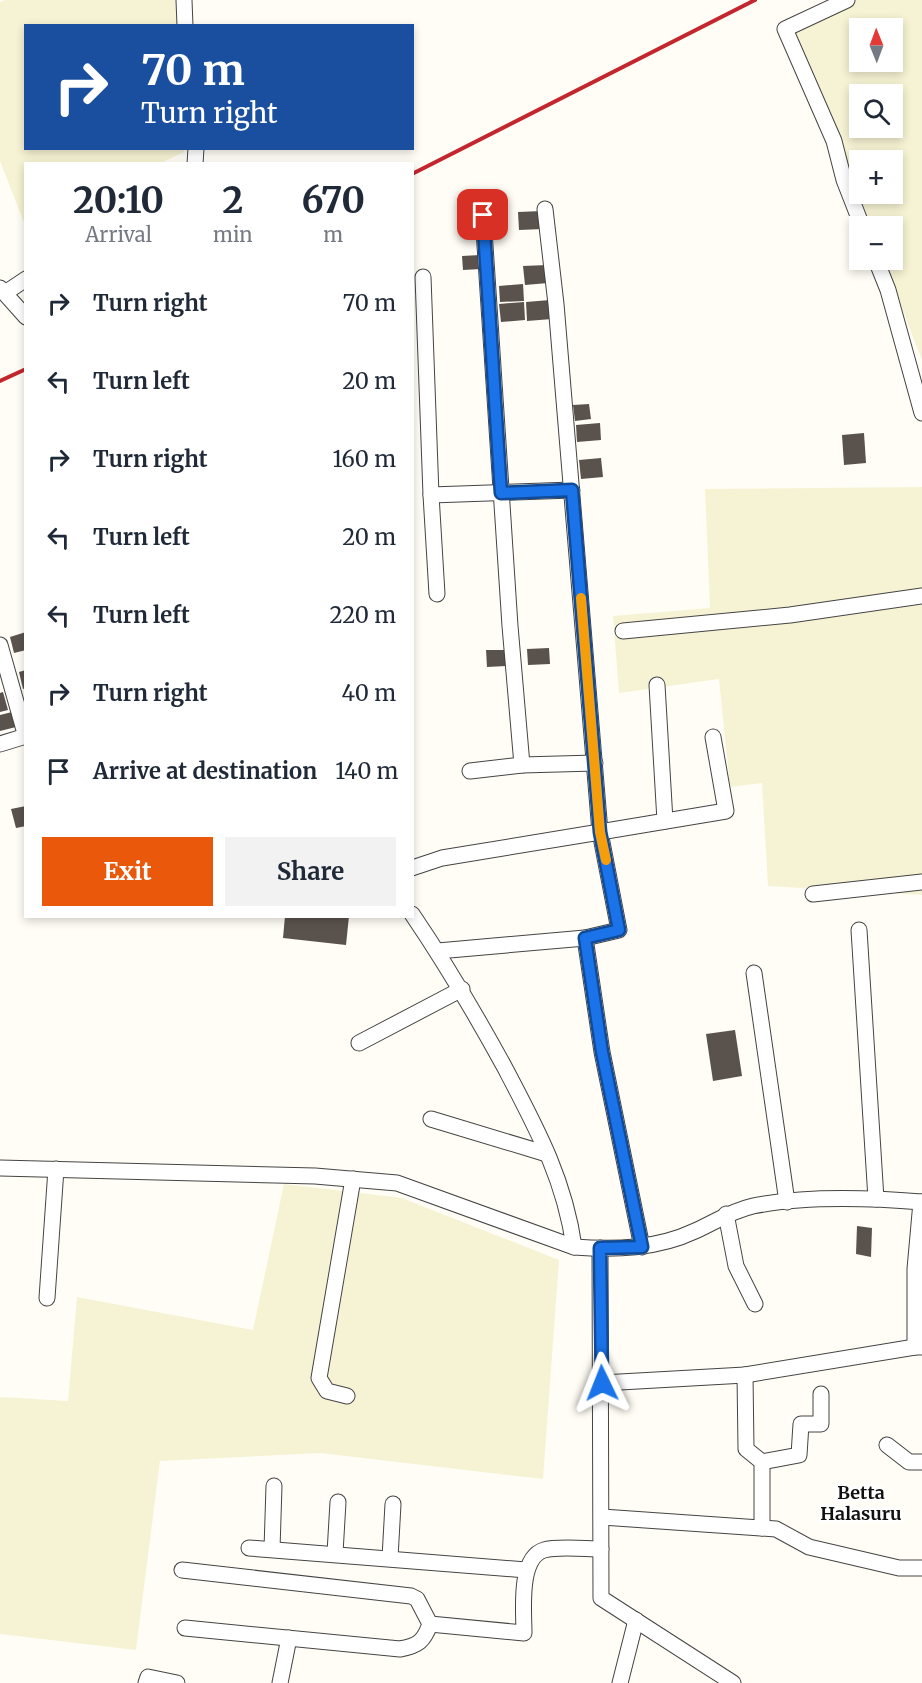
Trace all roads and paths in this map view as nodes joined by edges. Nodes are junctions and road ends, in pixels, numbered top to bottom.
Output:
1 (184, 0) edge
2 (847, 0) edge
3 (185, 24) edge
4 (545, 209) dead end
5 (483, 215) dead end
6 (858, 216) edge
7 (880, 270) edge
8 (423, 277) dead end
9 (24, 280) edge
10 (2, 290) edge
11 (24, 315) edge
12 (922, 413) edge
13 (572, 490) junction
14 (501, 493) junction
15 (431, 495) junction
16 (437, 594) dead end
17 (922, 596) edge
18 (623, 631) dead end
19 (0, 645) edge
20 (657, 685) dead end
21 (24, 732) edge
22 (24, 736) edge
23 (713, 737) dead end
24 (0, 744) edge
25 (595, 763) junction
26 (522, 765) junction
27 (471, 771) dead end
28 (665, 821) junction
29 (600, 832) junction
30 (414, 867) edge
31 (922, 882) edge
32 (813, 894) dead end
33 (414, 917) edge
34 (859, 930) dead end
35 (585, 938) junction
36 (438, 951) junction
37 (754, 973) dead end
38 (462, 989) junction
39 (359, 1043) dead end
40 (431, 1119) dead end
41 (547, 1154) junction
42 (0, 1168) edge
43 (56, 1169) junction
44 (353, 1179) junction
45 (876, 1199) junction
46 (787, 1202) junction
47 (922, 1202) edge
48 (726, 1214) junction
49 (574, 1247) junction
50 (642, 1247) junction
51 (600, 1248) junction
52 (47, 1298) dead end
53 (755, 1304) dead end
54 (919, 1347) edge
55 (745, 1375) junction
56 (602, 1383) junction
57 (821, 1394) dead end
58 (347, 1396) dead end
59 (887, 1445) dead end
60 (762, 1462) junction
61 (922, 1462) edge
62 (274, 1486) dead end
63 (338, 1502) dead end
64 (393, 1504) dead end
65 (602, 1517) junction
66 (762, 1528) junction
67 (249, 1548) dead end
68 (272, 1549) junction
69 (601, 1549) junction
70 (335, 1553) junction
71 (390, 1558) junction
72 (922, 1568) edge
73 (182, 1570) dead end
74 (526, 1570) junction
75 (636, 1620) junction
76 (430, 1624) junction
77 (185, 1628) dead end
78 (289, 1638) junction
79 (146, 1683) edge
80 (177, 1683) edge
81 (280, 1683) edge
82 (620, 1683) edge
83 (733, 1683) edge

1 - 3 street
2 - 6 street
4 - 13 street
5 - 14 street
7 - 12 street
8 - 15 street
9 - 10 street
10 - 11 street
13 - 14 street
13 - 25 street
14 - 15 street
14 - 26 street
15 - 16 street
17 - 18 street
19 - 21 street
20 - 28 street
22 - 24 street
23 - 28 street
25 - 26 street
25 - 29 street
26 - 27 street
28 - 29 street
29 - 30 street
29 - 35 street
31 - 32 street
33 - 36 street
34 - 45 street
35 - 36 street
35 - 50 street
36 - 38 street
37 - 46 street
38 - 39 street
38 - 41 street
40 - 41 street
41 - 49 street
42 - 43 street
43 - 44 street
43 - 52 street
44 - 49 street
44 - 58 street
45 - 46 street
45 - 47 street
46 - 48 street
47 - 54 street
48 - 50 street
48 - 53 street
49 - 51 street
50 - 51 street
51 - 56 street
54 - 55 street
55 - 56 street
55 - 60 street
56 - 65 street
57 - 60 street
59 - 61 street
60 - 66 street
62 - 68 street
63 - 70 street
64 - 71 street
65 - 66 street
65 - 69 street
66 - 72 street
67 - 68 street
68 - 70 street
69 - 74 street
69 - 75 street
70 - 71 street
71 - 74 street
73 - 76 street
74 - 76 street
75 - 82 street
75 - 83 street
76 - 78 street
77 - 78 street
78 - 81 street
79 - 80 street

